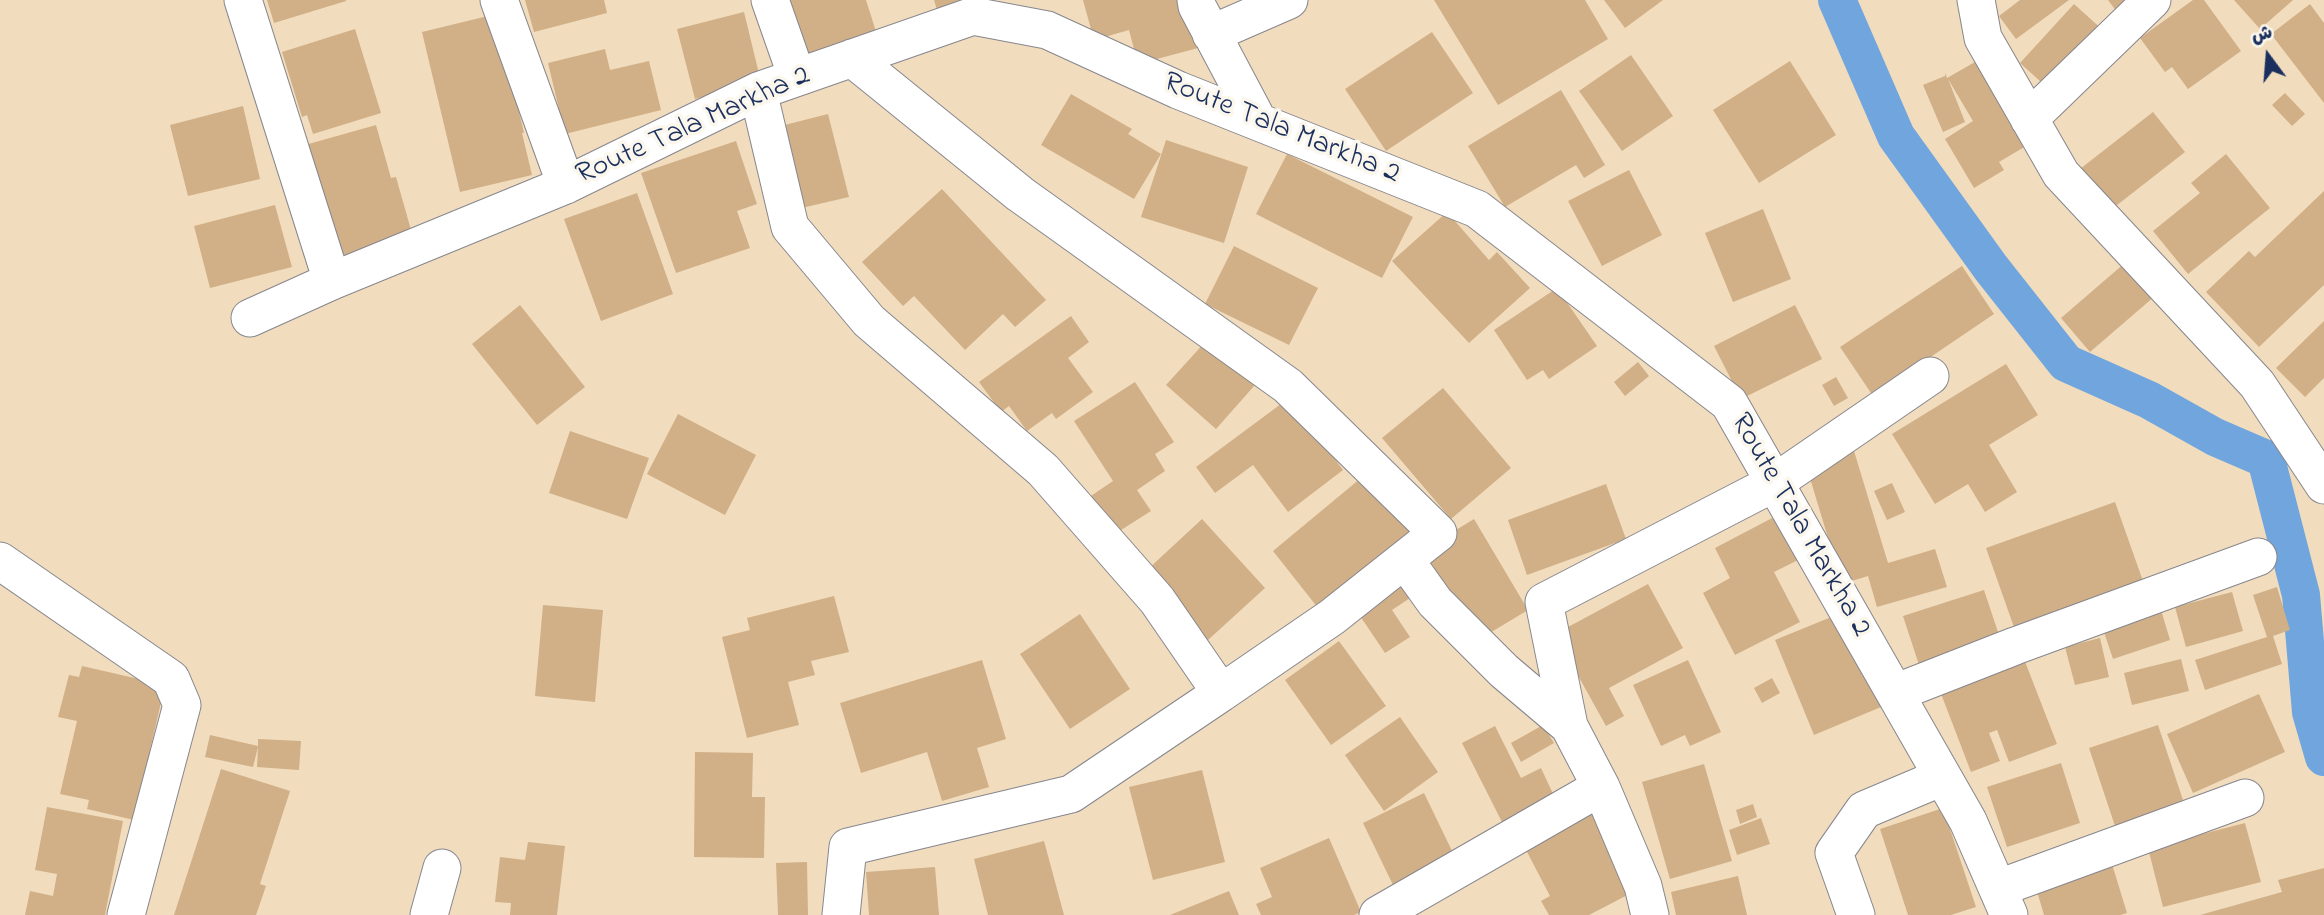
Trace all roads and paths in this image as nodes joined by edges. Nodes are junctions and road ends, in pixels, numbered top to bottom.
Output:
1 (243, 0) edge
2 (499, 0) edge
3 (771, 0) edge
4 (1196, 0) edge
5 (1289, 0) edge
6 (1976, 0) edge
7 (2152, 0) edge
8 (1042, 15) edge
9 (1211, 34) junction
10 (852, 58) junction
11 (797, 77) junction
12 (758, 91) junction
13 (2029, 119) junction
14 (1258, 121) junction
15 (566, 185) junction
16 (332, 281) junction
17 (250, 318) dead end
18 (1930, 376) dead end
19 (1774, 483) junction
20 (2324, 485) edge
21 (2258, 557) dead end
22 (1405, 560) junction
23 (0, 561) edge
24 (1222, 693) junction
25 (1895, 693) junction
26 (1569, 726) junction
27 (1942, 777) junction
28 (1601, 787) junction
29 (2245, 798) dead end
30 (442, 868) dead end
31 (2004, 902) edge
32 (127, 915) edge
33 (429, 915) edge
34 (841, 915) edge
35 (1378, 915) edge
36 (1650, 915) edge
37 (1856, 915) edge

1 - 16 street
2 - 15 street
3 - 11 street
4 - 9 street
5 - 9 street
6 - 13 street
7 - 13 street
8 - 10 street, Route Tala Markha 2
8 - 14 street, Route Tala Markha 2
9 - 14 street
10 - 11 street, Route Tala Markha 2
10 - 22 street
11 - 12 street, Route Tala Markha 2
12 - 15 street, Route Tala Markha 2
12 - 24 street
13 - 20 street
14 - 19 street, Route Tala Markha 2
15 - 16 street, Route Tala Markha 2
16 - 17 street, Route Tala Markha 2
18 - 19 street
19 - 25 street, Route Tala Markha 2
19 - 26 street
21 - 25 street
22 - 24 street
22 - 26 street
23 - 32 street
24 - 34 street
25 - 27 street, Route Tala Markha 2
26 - 28 street
27 - 31 street, Route Tala Markha 2
27 - 37 street
28 - 35 street
28 - 36 street
29 - 31 street
30 - 33 street

